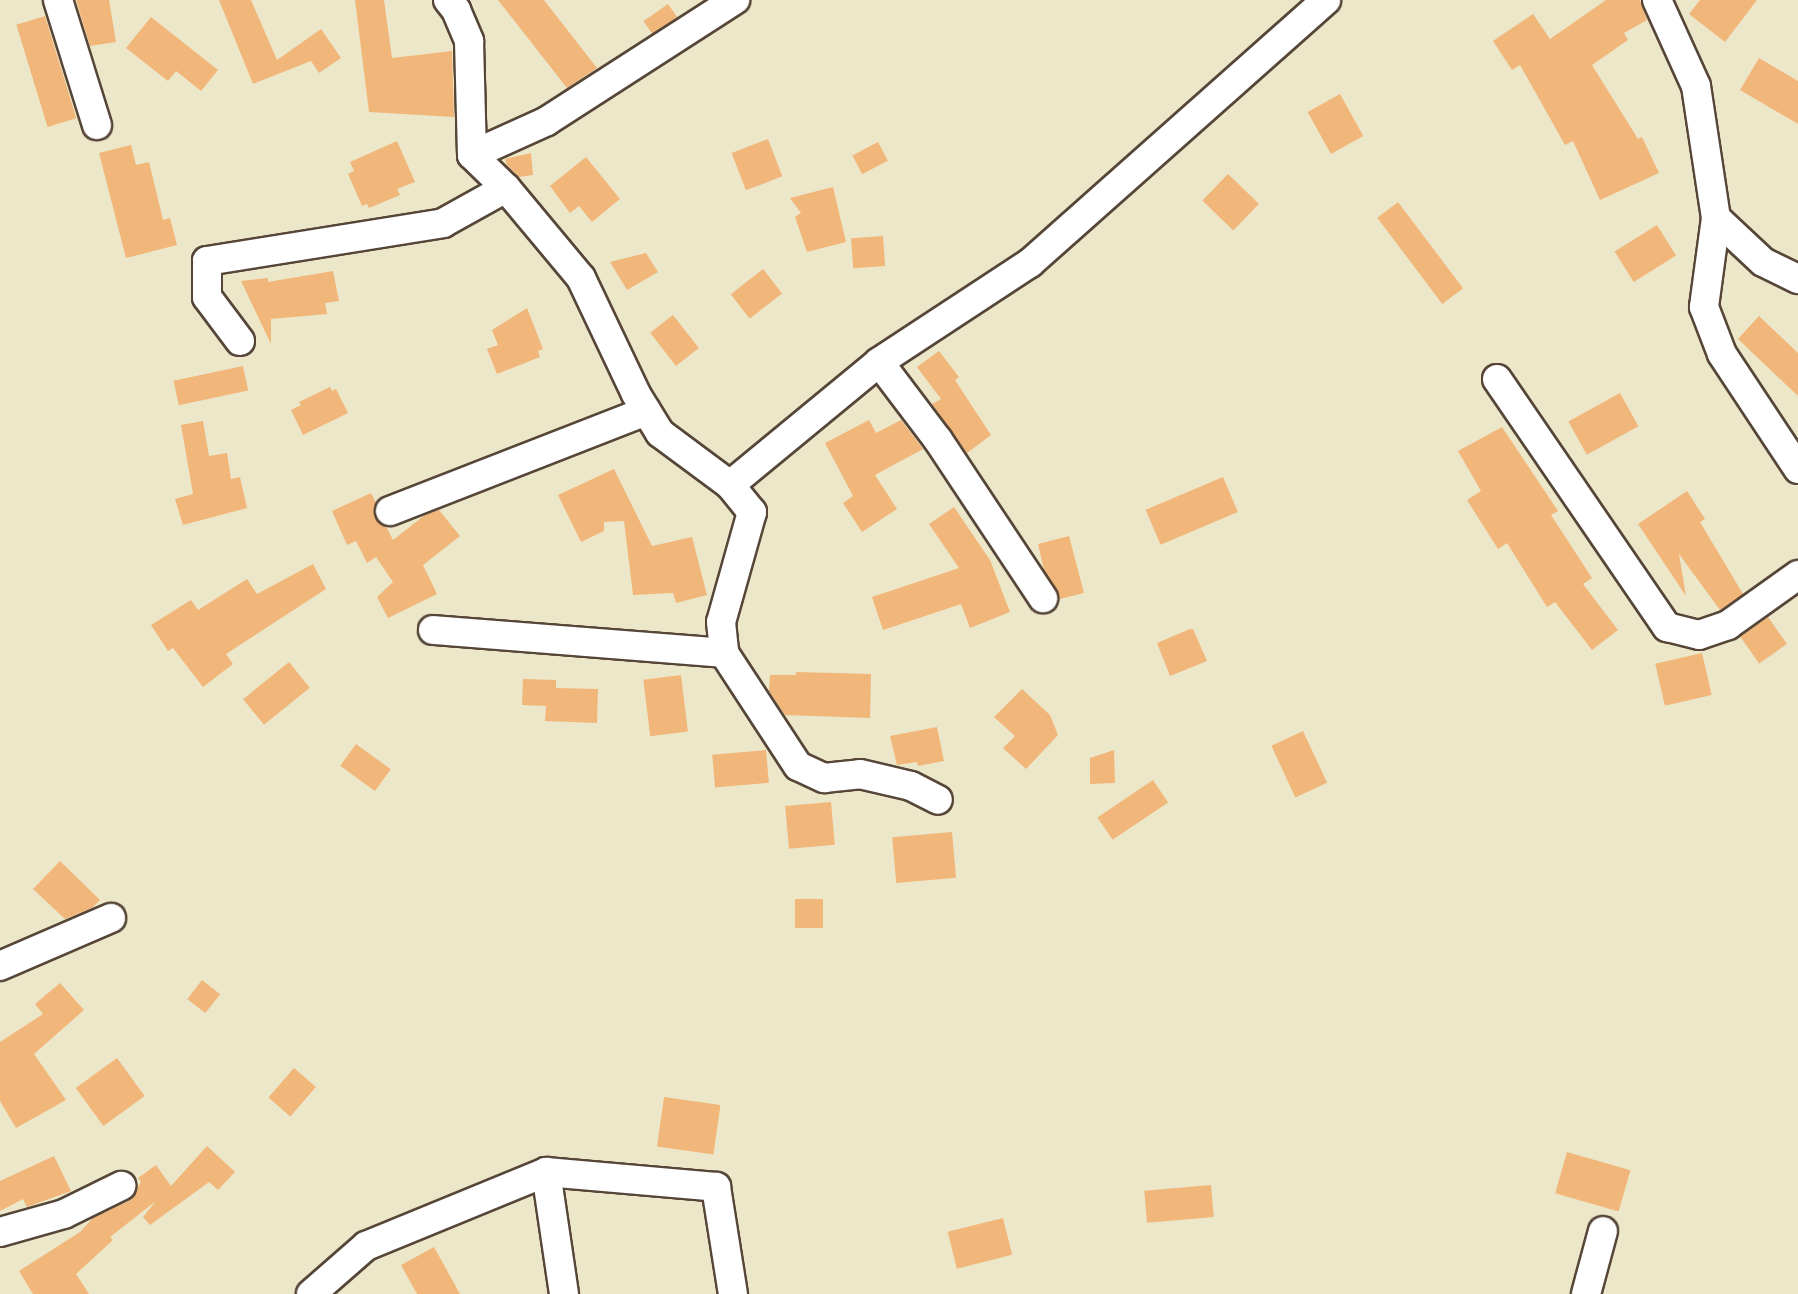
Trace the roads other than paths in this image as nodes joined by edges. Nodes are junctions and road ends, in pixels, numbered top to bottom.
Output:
1 (58, 0) edge
2 (448, 0) edge
3 (735, 0) edge
4 (1326, 0) edge
5 (1657, 0) edge
6 (97, 125) dead end
7 (472, 155) junction
8 (506, 188) junction
9 (1716, 218) junction
10 (1798, 279) edge
11 (240, 341) dead end
12 (879, 362) junction
13 (1497, 379) dead end
14 (646, 411) junction
15 (1798, 469) edge
16 (730, 485) junction
17 (390, 511) dead end
18 (1798, 575) edge
19 (1043, 598) dead end
20 (433, 630) dead end
21 (724, 653) junction
22 (938, 800) dead end
23 (111, 918) dead end
24 (0, 966) edge
25 (546, 1172) junction
26 (121, 1186) dead end
27 (1603, 1231) dead end
28 (0, 1232) edge
29 (311, 1294) edge
30 (564, 1294) edge
31 (733, 1294) edge
32 (1586, 1294) edge

1 - 6 street
2 - 7 street
3 - 7 street
4 - 12 street
5 - 9 street
7 - 8 street
8 - 11 street
8 - 14 street
9 - 10 street
9 - 15 street
12 - 16 street
12 - 19 street
13 - 18 street
14 - 16 street
14 - 17 street
16 - 21 street
20 - 21 street
21 - 22 street
23 - 24 street
25 - 29 street
25 - 30 street
25 - 31 street
26 - 28 street
27 - 32 street

